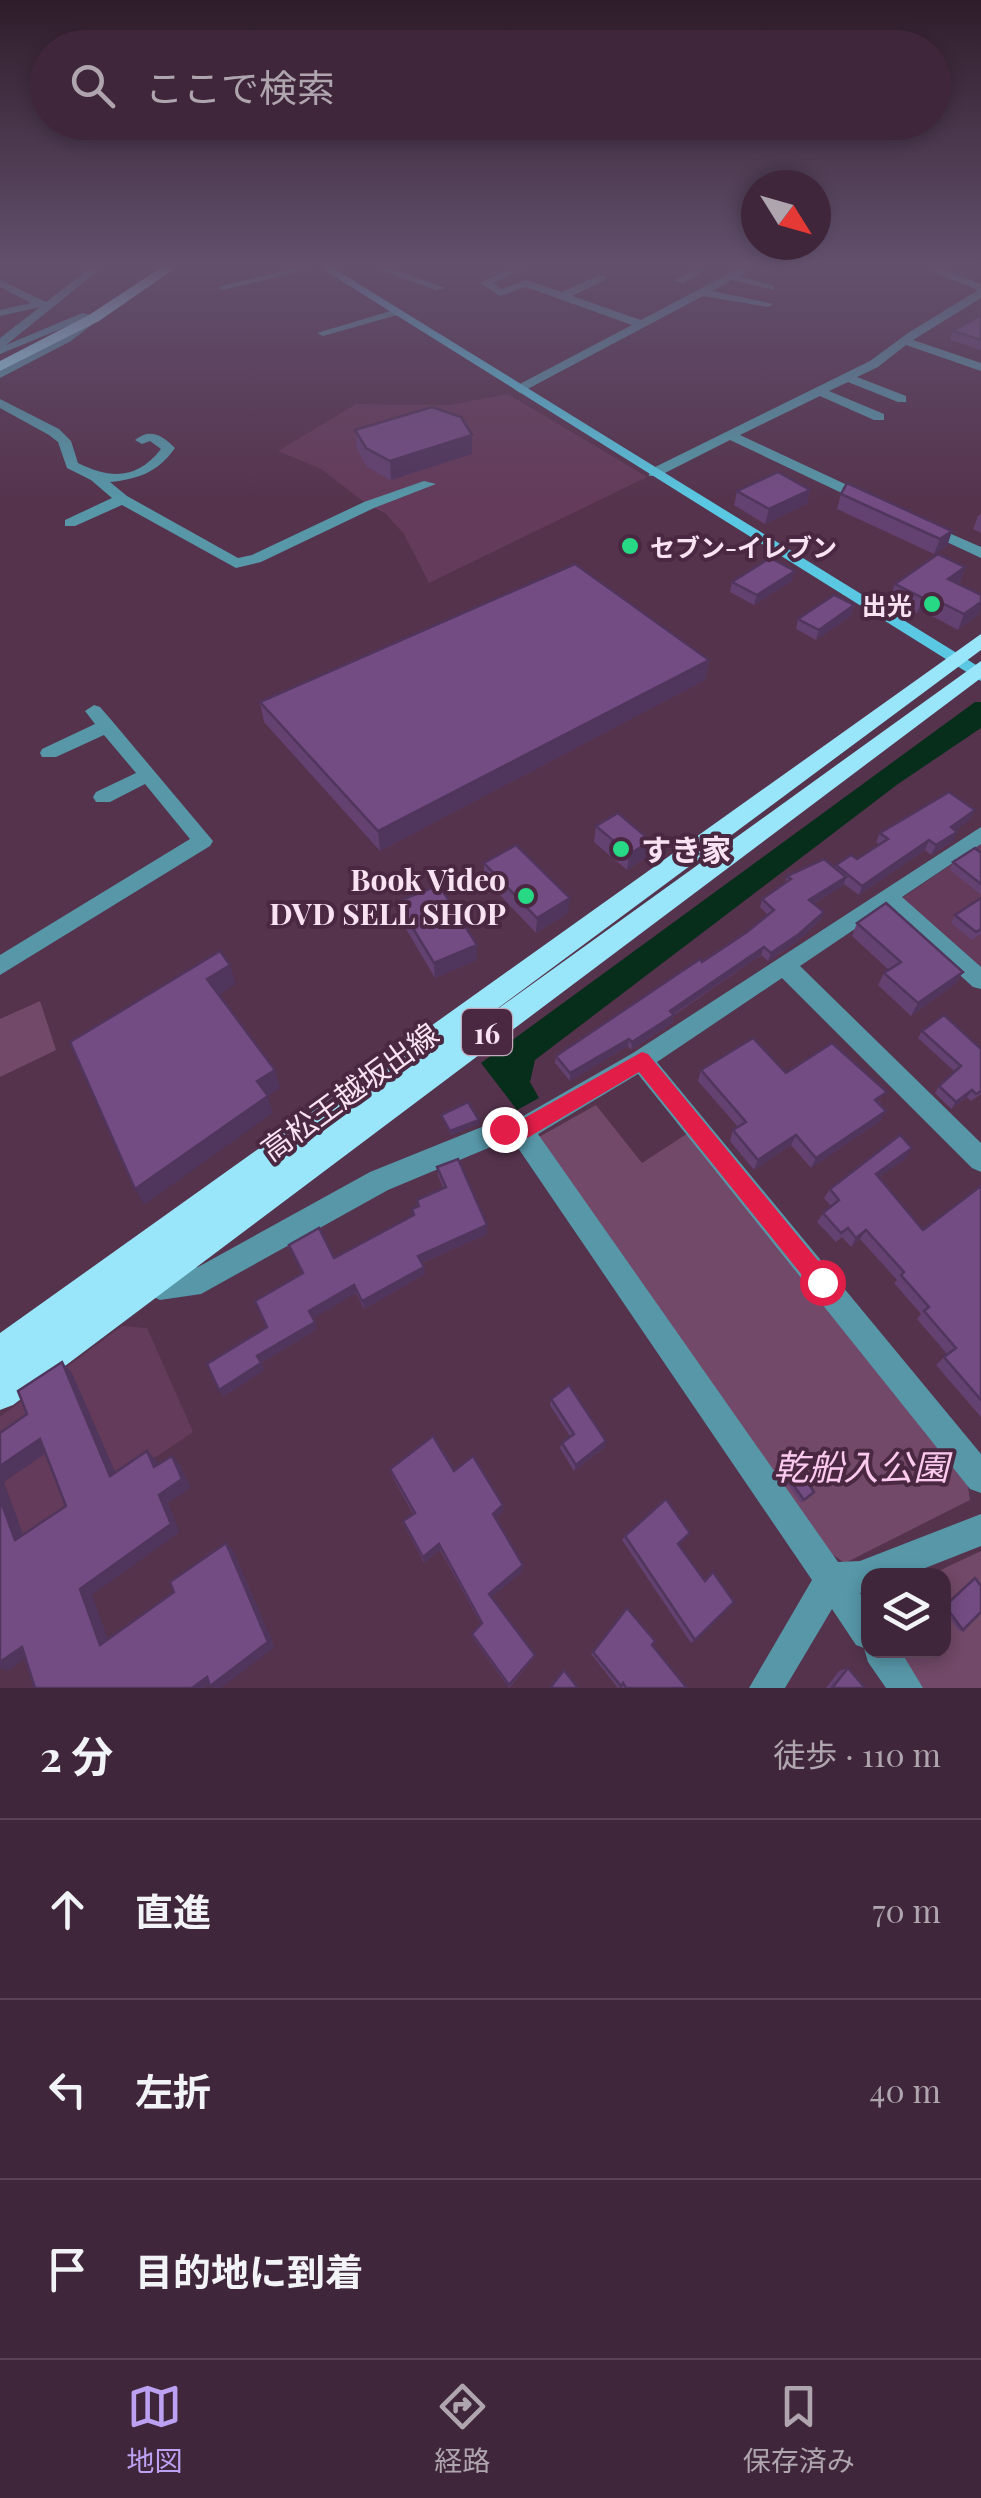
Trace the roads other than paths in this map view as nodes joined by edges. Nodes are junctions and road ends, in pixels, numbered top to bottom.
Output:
1 (33, 344) edge
2 (448, 344) edge
3 (603, 344) edge
4 (904, 344) edge
5 (912, 344) edge
6 (0, 359) edge
7 (981, 368) edge
8 (847, 377) junction
9 (520, 389) junction
10 (819, 391) junction
11 (902, 399) dead end
12 (0, 403) edge
13 (879, 416) dead end
14 (729, 435) junction
15 (142, 440) dead end
16 (654, 472) junction
17 (98, 479) junction
18 (429, 484) dead end
19 (122, 498) junction
20 (891, 511) edge
21 (909, 519) edge
22 (70, 523) dead end
23 (981, 552) edge
24 (981, 640) edge
25 (972, 669) edge
26 (49, 753) dead end
27 (148, 776) junction
28 (102, 797) dead end
29 (981, 834) edge
30 (887, 896) junction
31 (3, 959) edge
32 (786, 966) junction
33 (981, 980) edge
34 (642, 1060) junction
35 (522, 1131) junction
36 (981, 1160) edge
37 (141, 1270) junction
38 (0, 1355) edge
39 (0, 1392) edge
40 (981, 1478) edge
41 (981, 1530) edge
42 (832, 1579) junction
43 (861, 1622) edge
44 (885, 1658) edge
45 (766, 1688) edge
46 (906, 1688) edge

1 - 6 main road
2 - 9 street
3 - 9 street
4 - 8 street
5 - 7 street
8 - 10 street
8 - 11 street
9 - 16 street
10 - 13 street
10 - 14 street
12 - 17 street
14 - 16 street
14 - 20 street
15 - 17 street
16 - 25 street
17 - 19 street
18 - 19 street
19 - 22 street
21 - 23 street
24 - 25 main road, 高松王越坂出線 / 16
25 - 37 main road, 高松王越坂出線 / 16
26 - 27 street
27 - 28 street
27 - 31 street
29 - 30 street
30 - 32 street
30 - 33 street
32 - 34 street
32 - 36 street
34 - 35 street
34 - 40 street
35 - 37 street
35 - 42 street
37 - 38 main road, 高松王越坂出線 / 16
37 - 39 main road, 高松王越坂出線 / 16
41 - 42 street
42 - 43 street
42 - 45 street
44 - 46 street

